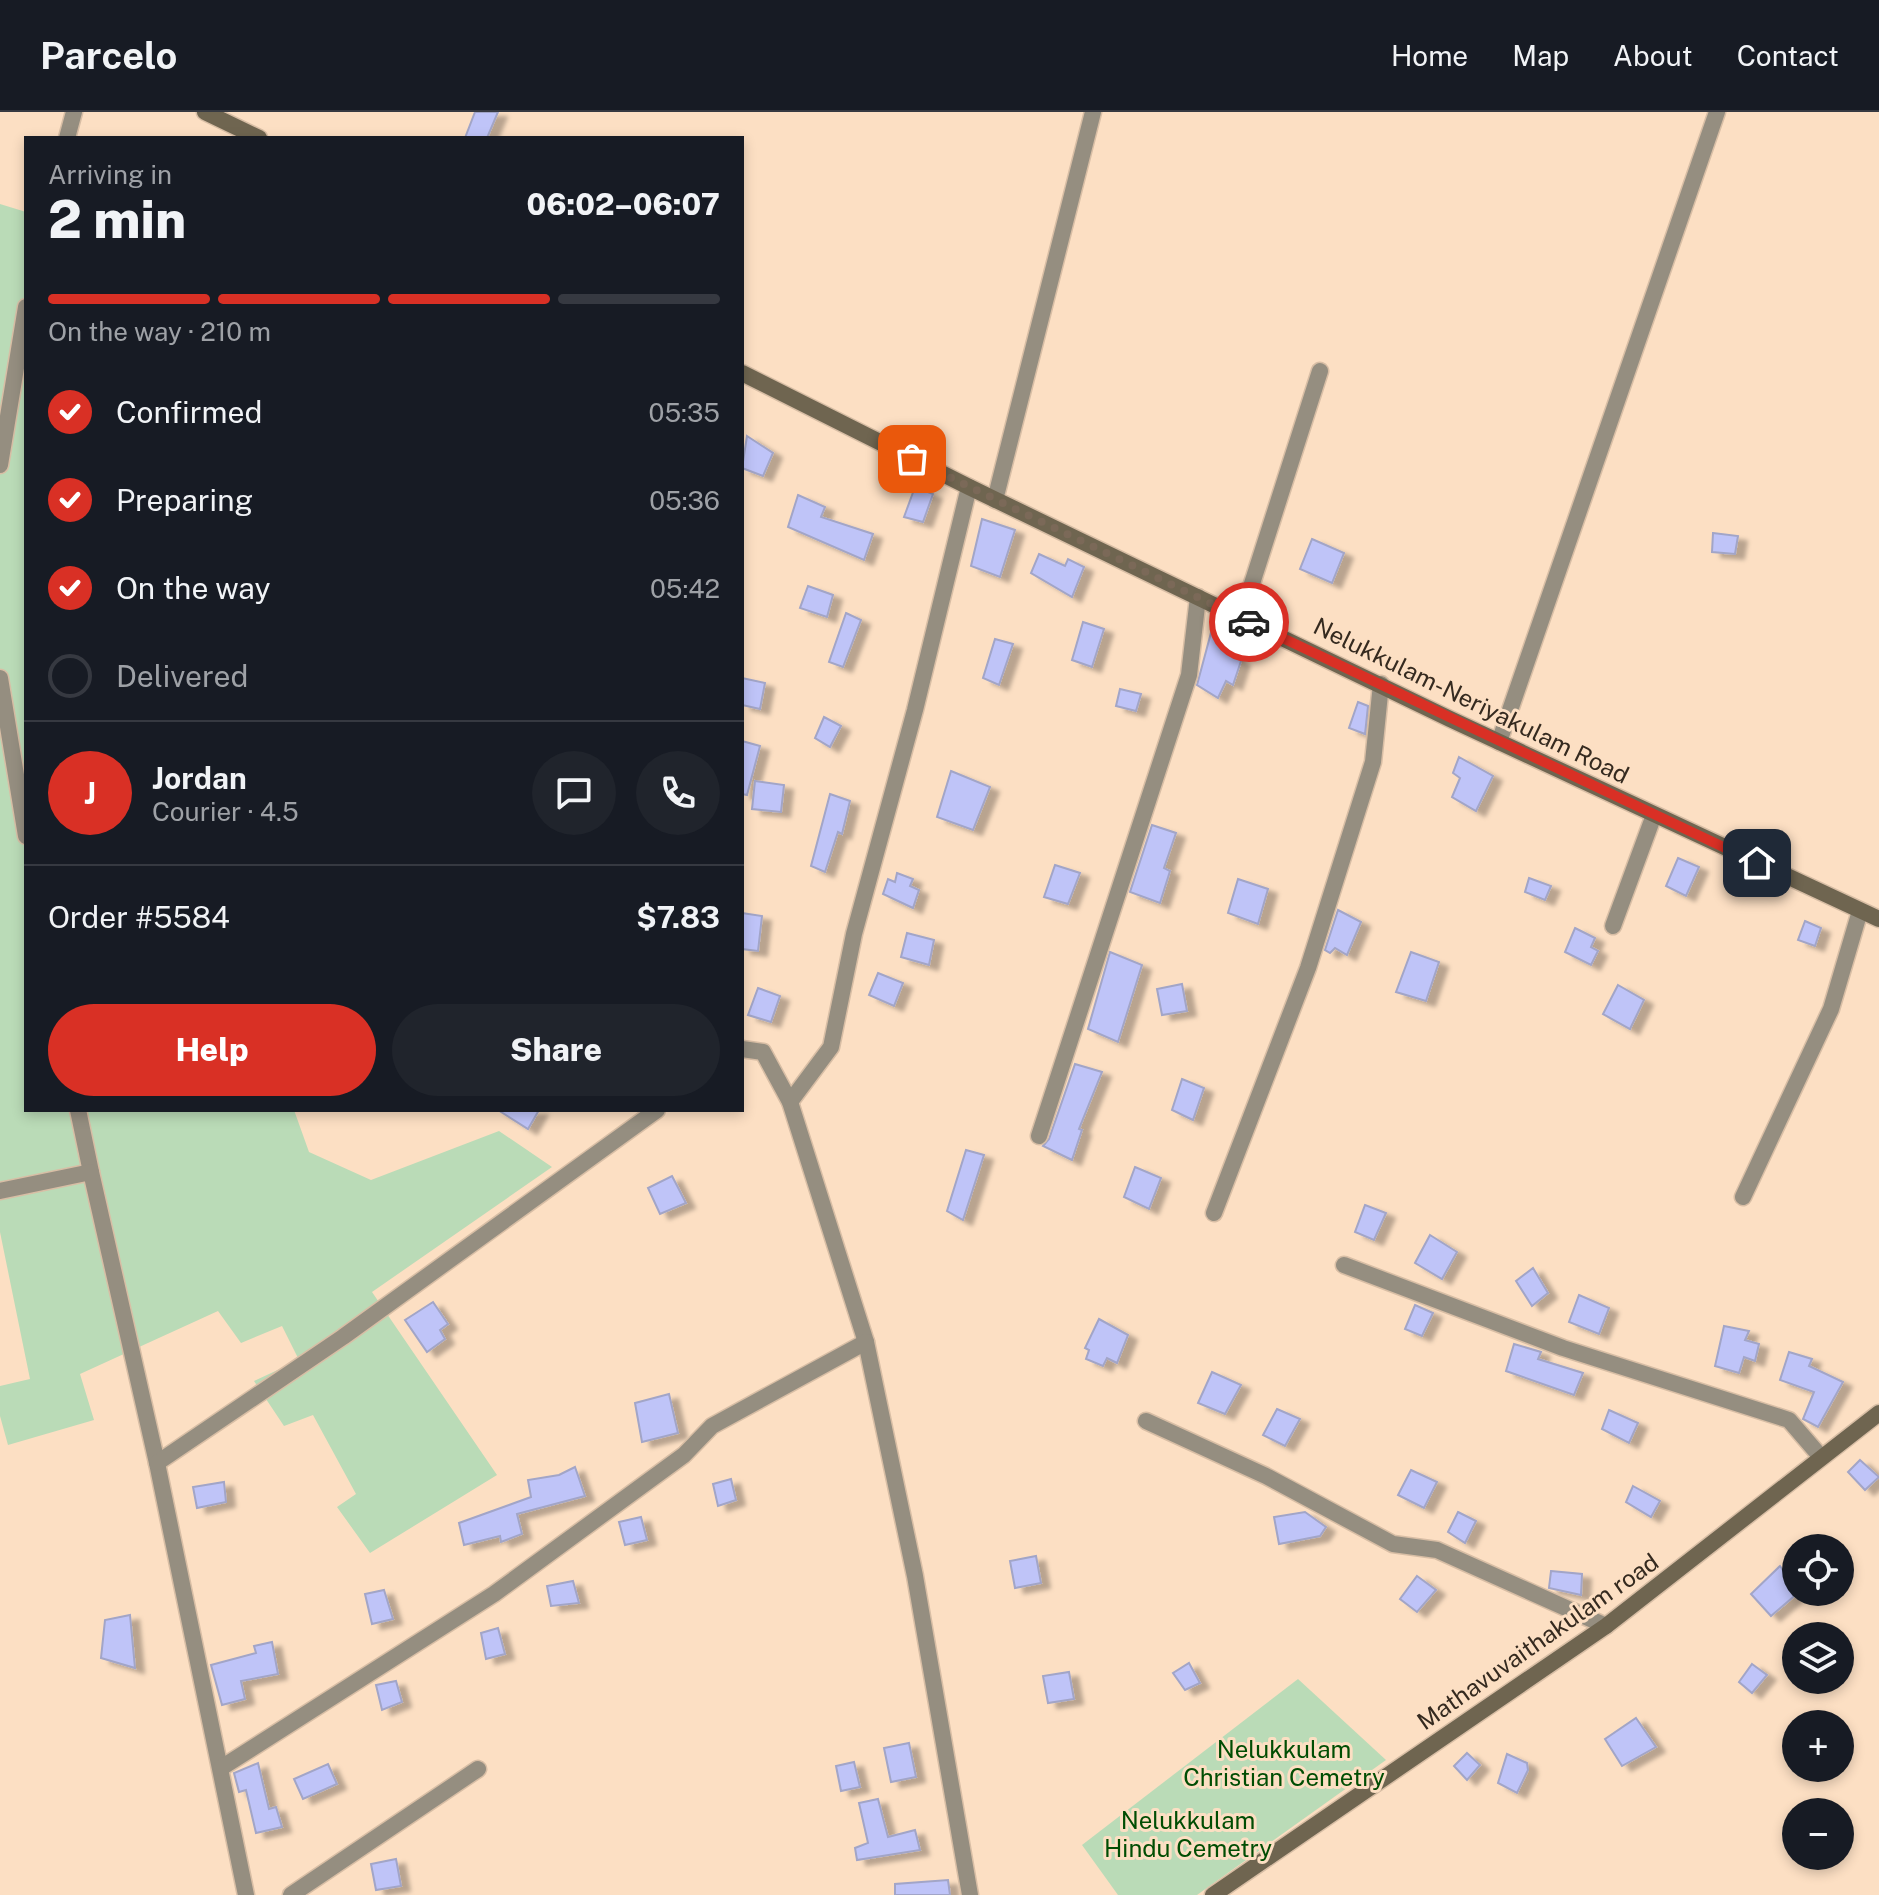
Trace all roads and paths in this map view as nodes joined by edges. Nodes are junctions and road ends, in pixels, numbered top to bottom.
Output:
1 (74, 112) edge
2 (205, 112) edge
3 (1093, 112) edge
4 (1717, 112) edge
5 (68, 136) edge
6 (255, 136) edge
7 (24, 319) edge
8 (1320, 371) dead end
9 (744, 374) edge
10 (0, 465) edge
11 (969, 487) junction
12 (995, 500) junction
13 (1198, 597) junction
14 (1241, 618) junction
15 (0, 678) edge
16 (1381, 684) junction
17 (1499, 742) junction
18 (1654, 815) junction
19 (24, 824) edge
20 (1860, 911) junction
21 (1879, 919) edge
22 (1613, 926) dead end
23 (744, 1049) edge
24 (790, 1102) junction
25 (78, 1112) edge
26 (654, 1112) edge
27 (1039, 1136) dead end
28 (91, 1172) junction
29 (0, 1191) edge
30 (1743, 1197) dead end
31 (1214, 1213) dead end
32 (1344, 1265) dead end
33 (866, 1342) junction
34 (1879, 1413) edge
35 (1146, 1421) dead end
36 (1820, 1456) junction
37 (157, 1463) junction
38 (1606, 1626) junction
39 (221, 1768) junction
40 (478, 1769) dead end
41 (246, 1895) edge
42 (291, 1895) edge
43 (970, 1895) edge
44 (1213, 1895) edge

1 - 5 street
2 - 6 main road
3 - 12 street
4 - 17 street
7 - 10 street
8 - 14 street
9 - 11 main road, Nelukkulam-Neriyakulam Road
11 - 12 main road, Nelukkulam-Neriyakulam Road
11 - 24 street
12 - 13 main road, Nelukkulam-Neriyakulam Road
13 - 14 main road, Nelukkulam-Neriyakulam Road
13 - 27 street
14 - 16 main road, Nelukkulam-Neriyakulam Road
15 - 19 street
16 - 17 main road, Nelukkulam-Neriyakulam Road
16 - 31 street
17 - 18 main road, Nelukkulam-Neriyakulam Road
18 - 20 main road, Nelukkulam-Neriyakulam Road
18 - 22 street
20 - 21 main road, Nelukkulam-Neriyakulam Road
20 - 30 street
23 - 24 street
24 - 33 street
25 - 28 street
26 - 37 street
28 - 29 street
28 - 37 street
32 - 36 street
33 - 39 street
33 - 43 street
34 - 36 main road, Mathavuvaithakulam road
35 - 38 street
36 - 38 main road, Mathavuvaithakulam road
37 - 39 street
38 - 44 main road, Mathavuvaithakulam road
39 - 41 street
40 - 42 street

